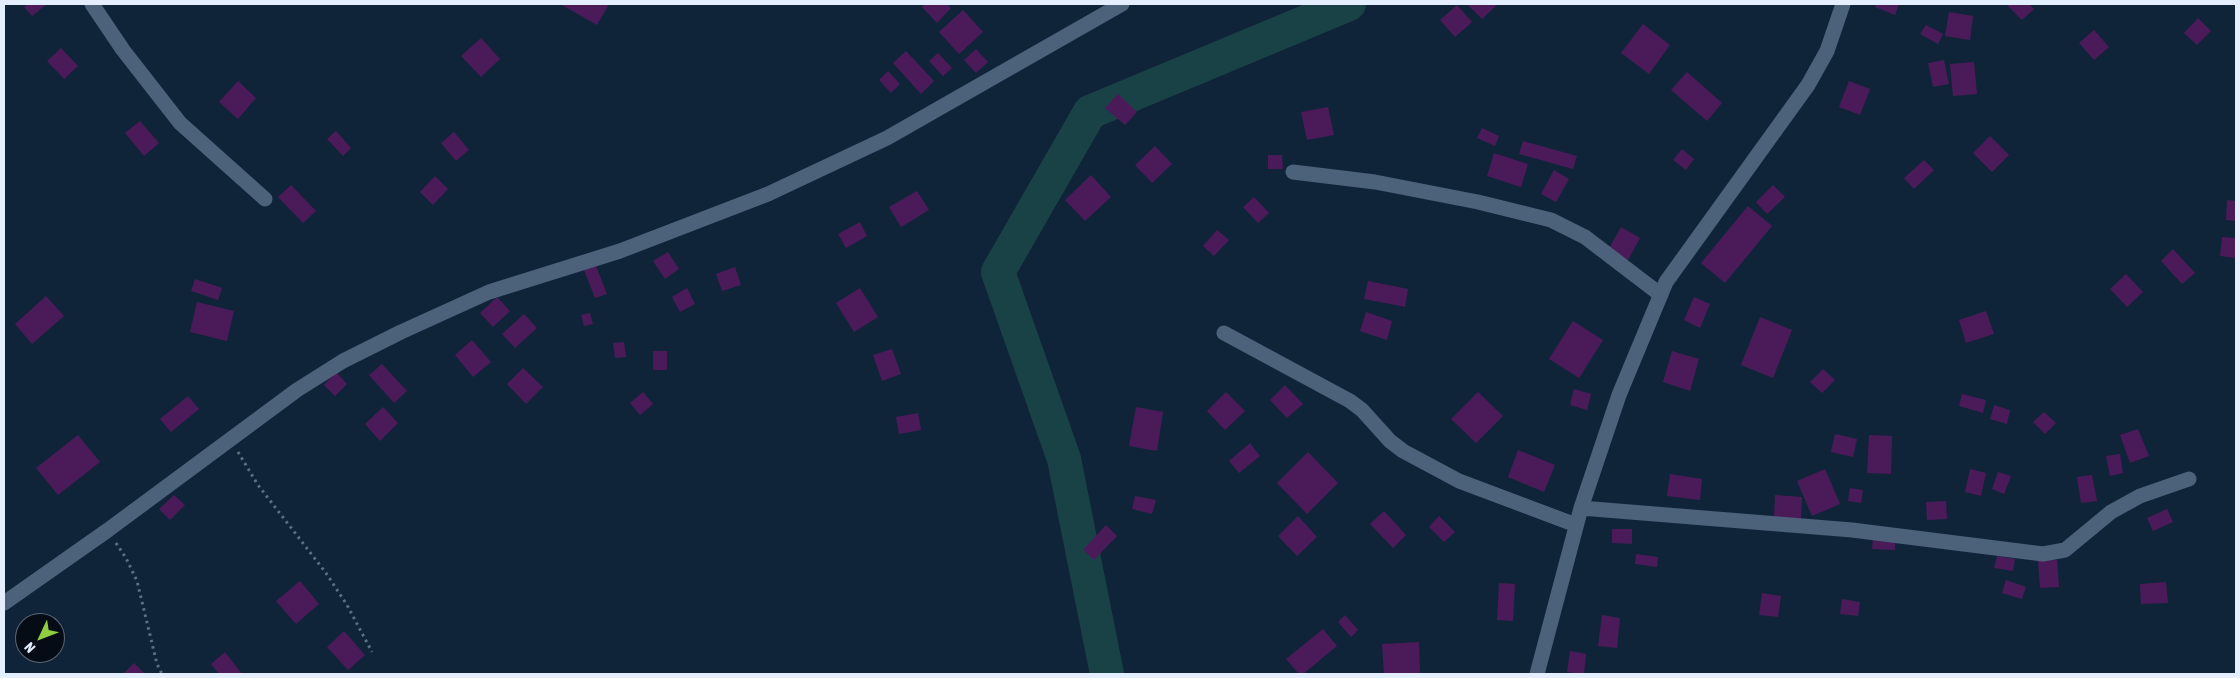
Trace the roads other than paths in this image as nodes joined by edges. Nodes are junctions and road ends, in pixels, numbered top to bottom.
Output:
1 (92, 4) edge
2 (1122, 4) edge
3 (1843, 4) edge
4 (1294, 172) dead end
5 (265, 199) dead end
6 (1661, 295) junction
7 (1224, 333) dead end
8 (2189, 479) dead end
9 (1581, 508) junction
10 (1576, 524) junction
11 (4, 603) edge
12 (1537, 674) edge

1 - 5 street
2 - 11 street
3 - 6 street
4 - 6 street
6 - 9 street
7 - 10 street
8 - 9 street
9 - 10 street
10 - 12 street

